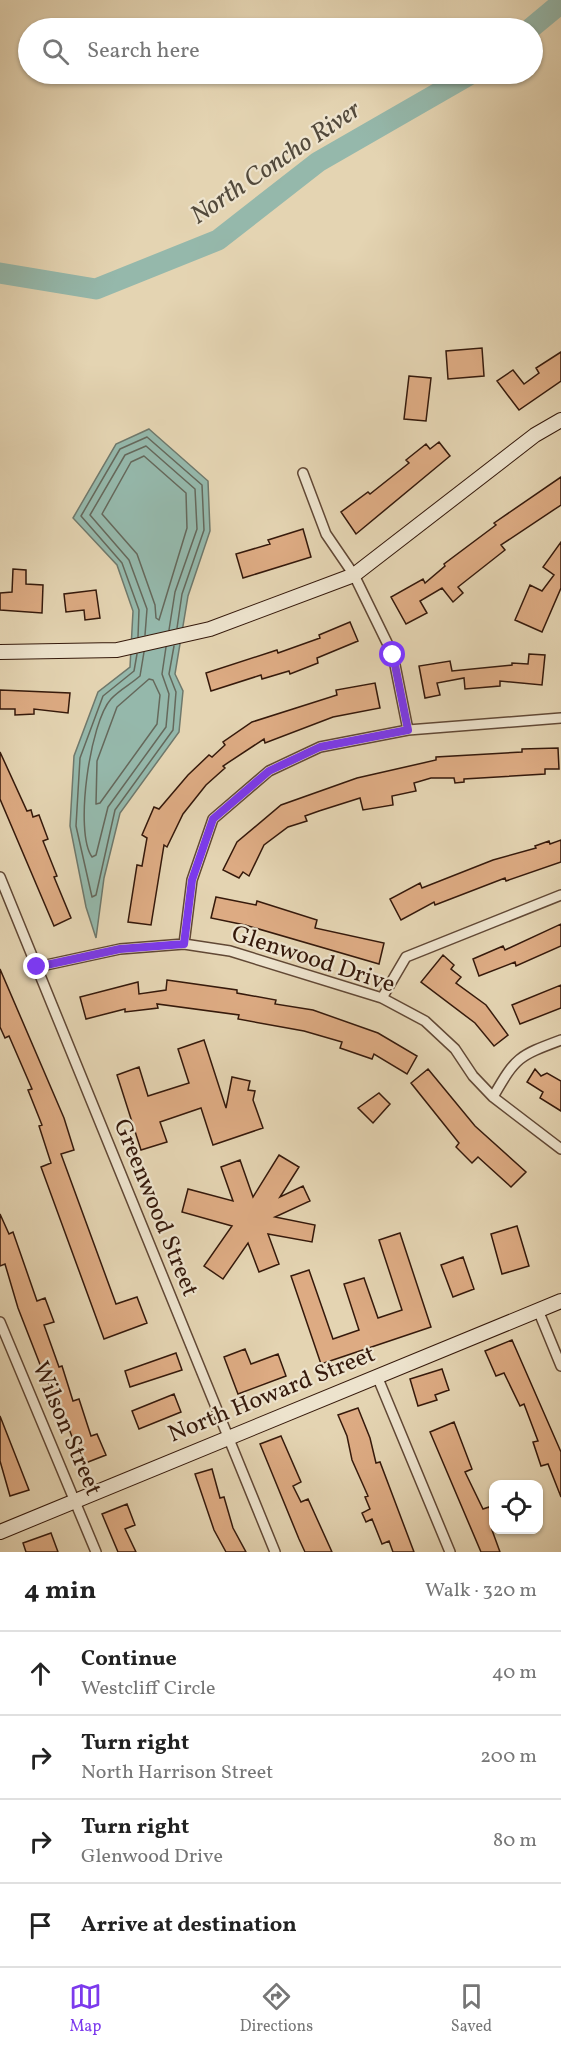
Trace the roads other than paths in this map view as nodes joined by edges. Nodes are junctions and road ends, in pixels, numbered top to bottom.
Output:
1 (561, 420) edge
2 (303, 474) dead end
3 (354, 576) junction
4 (0, 652) edge
5 (561, 712) edge
6 (561, 718) edge
7 (408, 730) junction
8 (0, 877) edge
9 (561, 895) edge
10 (184, 944) junction
11 (37, 967) junction
12 (382, 999) junction
13 (561, 1040) edge
14 (493, 1097) junction
15 (561, 1149) edge
16 (561, 1300) edge
17 (538, 1310) junction
18 (0, 1322) edge
19 (561, 1366) edge
20 (377, 1377) junction
21 (227, 1438) junction
22 (75, 1501) junction
23 (0, 1532) edge
24 (96, 1552) edge
25 (275, 1552) edge
26 (450, 1552) edge

1 - 3 street
2 - 3 street
3 - 4 street
3 - 7 street
5 - 6 street
6 - 7 street
7 - 10 street
8 - 11 street, Greenwood Street
9 - 12 street
10 - 11 street, Glenwood Drive
10 - 12 street, Glenwood Drive
11 - 21 street, Greenwood Street
12 - 14 street, Glenwood Drive
13 - 14 street
14 - 15 street, Glenwood Drive
16 - 17 street, North Howard Street
17 - 19 street
17 - 20 street, North Howard Street
18 - 22 street, Wilson Street
20 - 21 street, North Howard Street
20 - 26 street
21 - 22 street, North Howard Street
21 - 25 street, Greenwood Street
22 - 23 street, North Howard Street
22 - 24 street, Wilson Street

